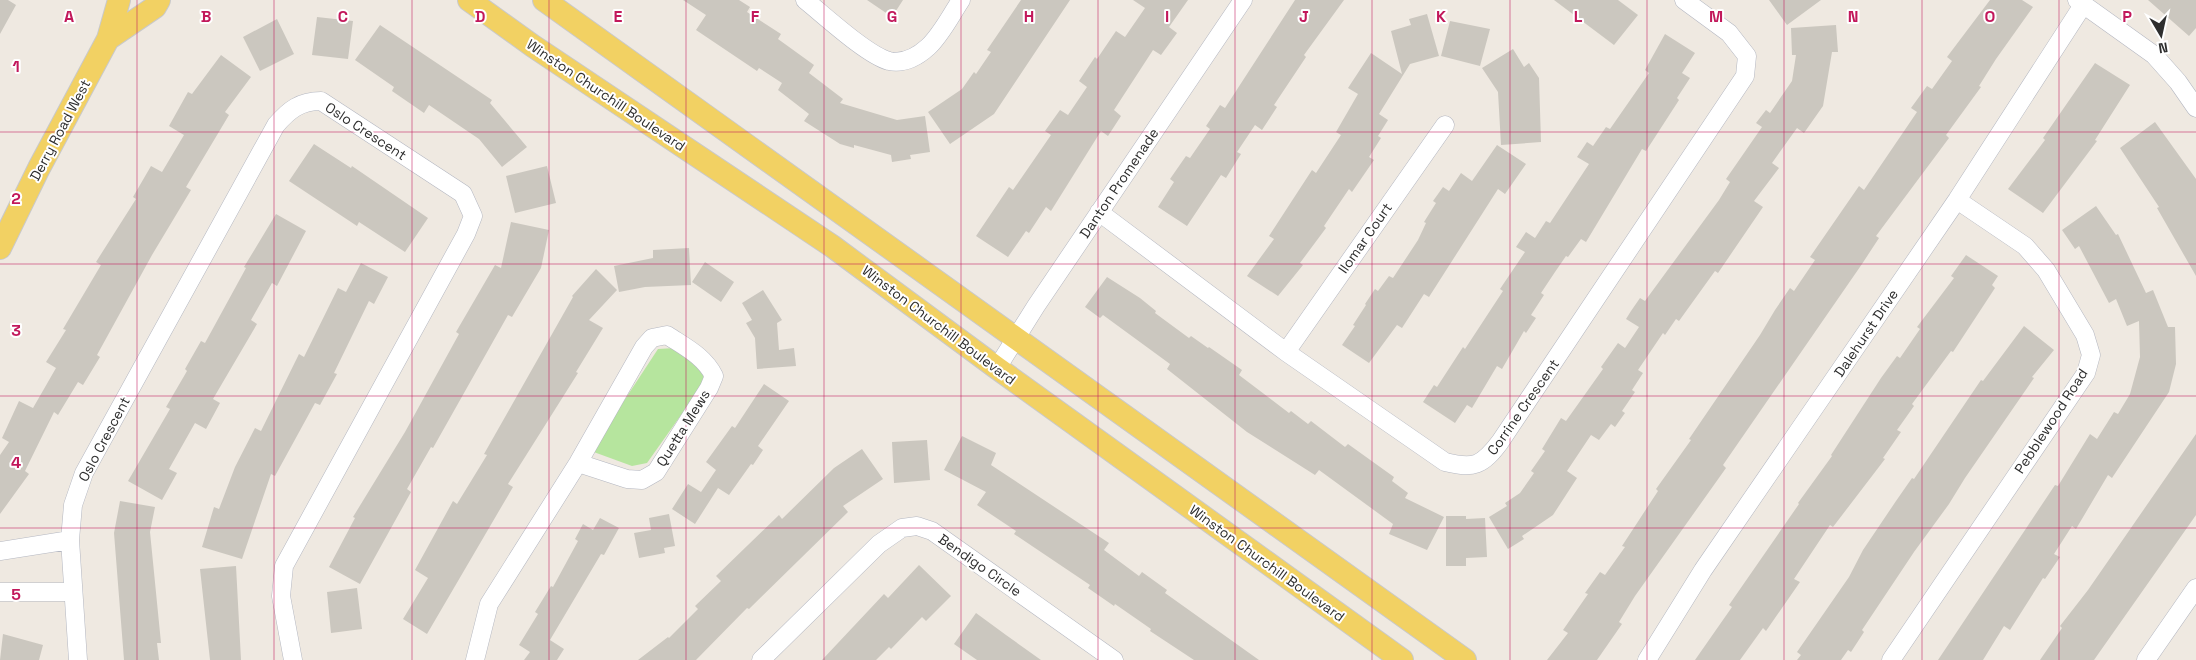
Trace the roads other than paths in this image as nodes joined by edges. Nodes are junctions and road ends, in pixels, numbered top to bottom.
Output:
1 (119, 0) edge
2 (159, 0) edge
3 (469, 0) edge
4 (544, 0) edge
5 (805, 0) edge
6 (961, 0) edge
7 (1243, 0) edge
8 (1684, 0) edge
9 (2080, 3) edge
10 (108, 39) junction
11 (2196, 108) edge
12 (1444, 124) dead end
13 (1958, 200) junction
14 (1099, 212) junction
15 (0, 248) edge
16 (1016, 337) junction
17 (1286, 352) junction
18 (997, 368) junction
19 (578, 463) junction
20 (70, 540) junction
21 (0, 551) edge
22 (2196, 588) edge
23 (0, 592) edge
24 (74, 592) junction
25 (78, 660) edge
26 (293, 660) edge
27 (475, 660) edge
28 (761, 660) edge
29 (1114, 660) edge
30 (1402, 660) edge
31 (1465, 660) edge
32 (1646, 660) edge
33 (1891, 660) edge
34 (2146, 660) edge

1 - 10 main road, Derry Road West
2 - 10 main road, Derry Road West
3 - 18 main road, Winston Churchill Boulevard
4 - 16 main road
5 - 6 street
7 - 14 street, Danton Promenade
8 - 17 street, Corrine Crescent
9 - 11 street
9 - 13 street, Dalehurst Drive
10 - 15 main road, Derry Road West
12 - 17 street, Ilomar Court
13 - 32 street, Dalehurst Drive
13 - 33 street, Pebblewood Road
14 - 16 street, Danton Promenade
14 - 17 street, Corrine Crescent
16 - 18 street, Danton Promenade
16 - 31 main road
18 - 30 main road, Winston Churchill Boulevard
19 - 19 street, Quetta Mews
19 - 27 street, Quetta Mews
20 - 21 street
20 - 24 street, Oslo Crescent
20 - 26 street, Oslo Crescent
22 - 34 street
23 - 24 street
24 - 25 street, Oslo Crescent
28 - 29 street, Bendigo Circle

